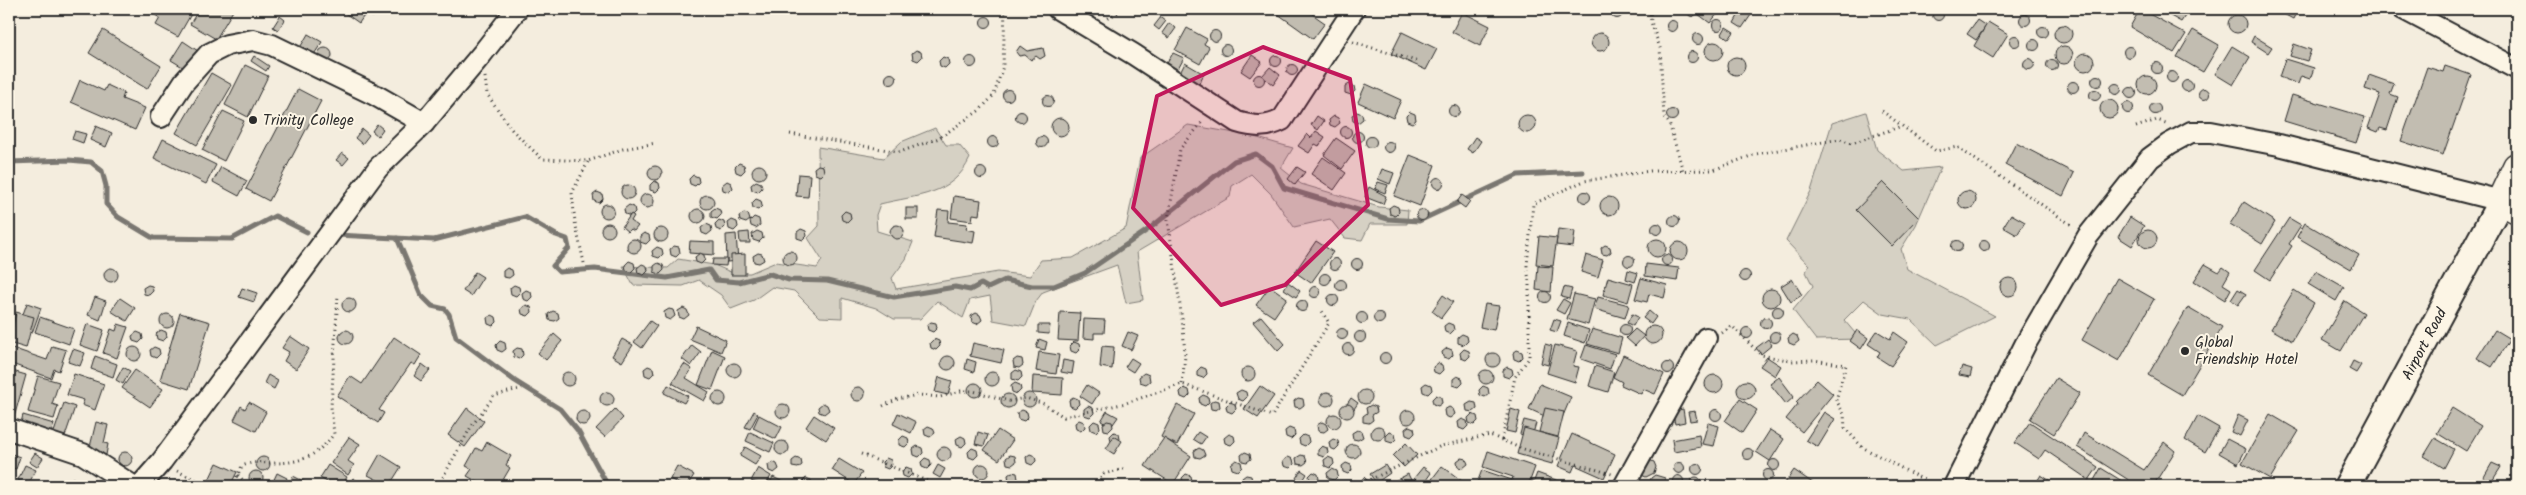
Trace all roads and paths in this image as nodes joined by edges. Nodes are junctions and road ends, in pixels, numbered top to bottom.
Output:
1 (517, 9) edge
2 (1005, 9) edge
3 (1058, 9) edge
4 (1354, 9) edge
5 (1650, 9) edge
6 (2403, 9) edge
7 (1336, 36) junction
8 (482, 54) junction
9 (1416, 61) dead end
10 (2517, 69) edge
11 (1214, 108) junction
12 (1882, 111) dead end
13 (161, 117) dead end
14 (424, 123) junction
15 (1902, 126) junction
16 (790, 134) dead end
17 (656, 143) dead end
18 (588, 161) junction
19 (2517, 167) edge
20 (1683, 171) junction
21 (2509, 205) edge
22 (2088, 236) junction
23 (584, 264) dead end
24 (338, 294) dead end
25 (1322, 311) dead end
26 (1706, 338) dead end
27 (1695, 357) junction
28 (1182, 384) junction
29 (522, 388) dead end
30 (883, 406) dead end
31 (9, 429) edge
32 (1502, 440) junction
33 (861, 454) dead end
34 (162, 461) junction
35 (1127, 468) dead end
36 (238, 476) junction
37 (1626, 482) edge
38 (133, 486) edge
39 (140, 486) edge
40 (209, 486) edge
41 (232, 486) edge
42 (250, 486) edge
43 (438, 486) edge
44 (938, 486) edge
45 (1094, 486) edge
46 (1357, 486) edge
47 (1935, 486) edge
48 (1954, 486) edge
49 (2347, 486) edge

1 - 8 street
2 - 16 path
3 - 11 street
4 - 7 street
5 - 20 path
6 - 10 street
7 - 9 path
7 - 11 street
8 - 14 street
8 - 18 path
11 - 28 path
12 - 15 path
13 - 14 street
14 - 34 street
15 - 20 path
15 - 22 path
17 - 18 path
18 - 23 path
19 - 21 main road
20 - 32 path
21 - 22 street
21 - 49 street, Airport Road
22 - 48 street
24 - 36 path
25 - 28 path
26 - 27 street
27 - 37 street
27 - 47 path
28 - 30 path
29 - 43 path
31 - 38 street
32 - 37 path
32 - 46 path
33 - 44 path
34 - 39 street
34 - 40 path
35 - 45 path
36 - 41 path
36 - 42 path

